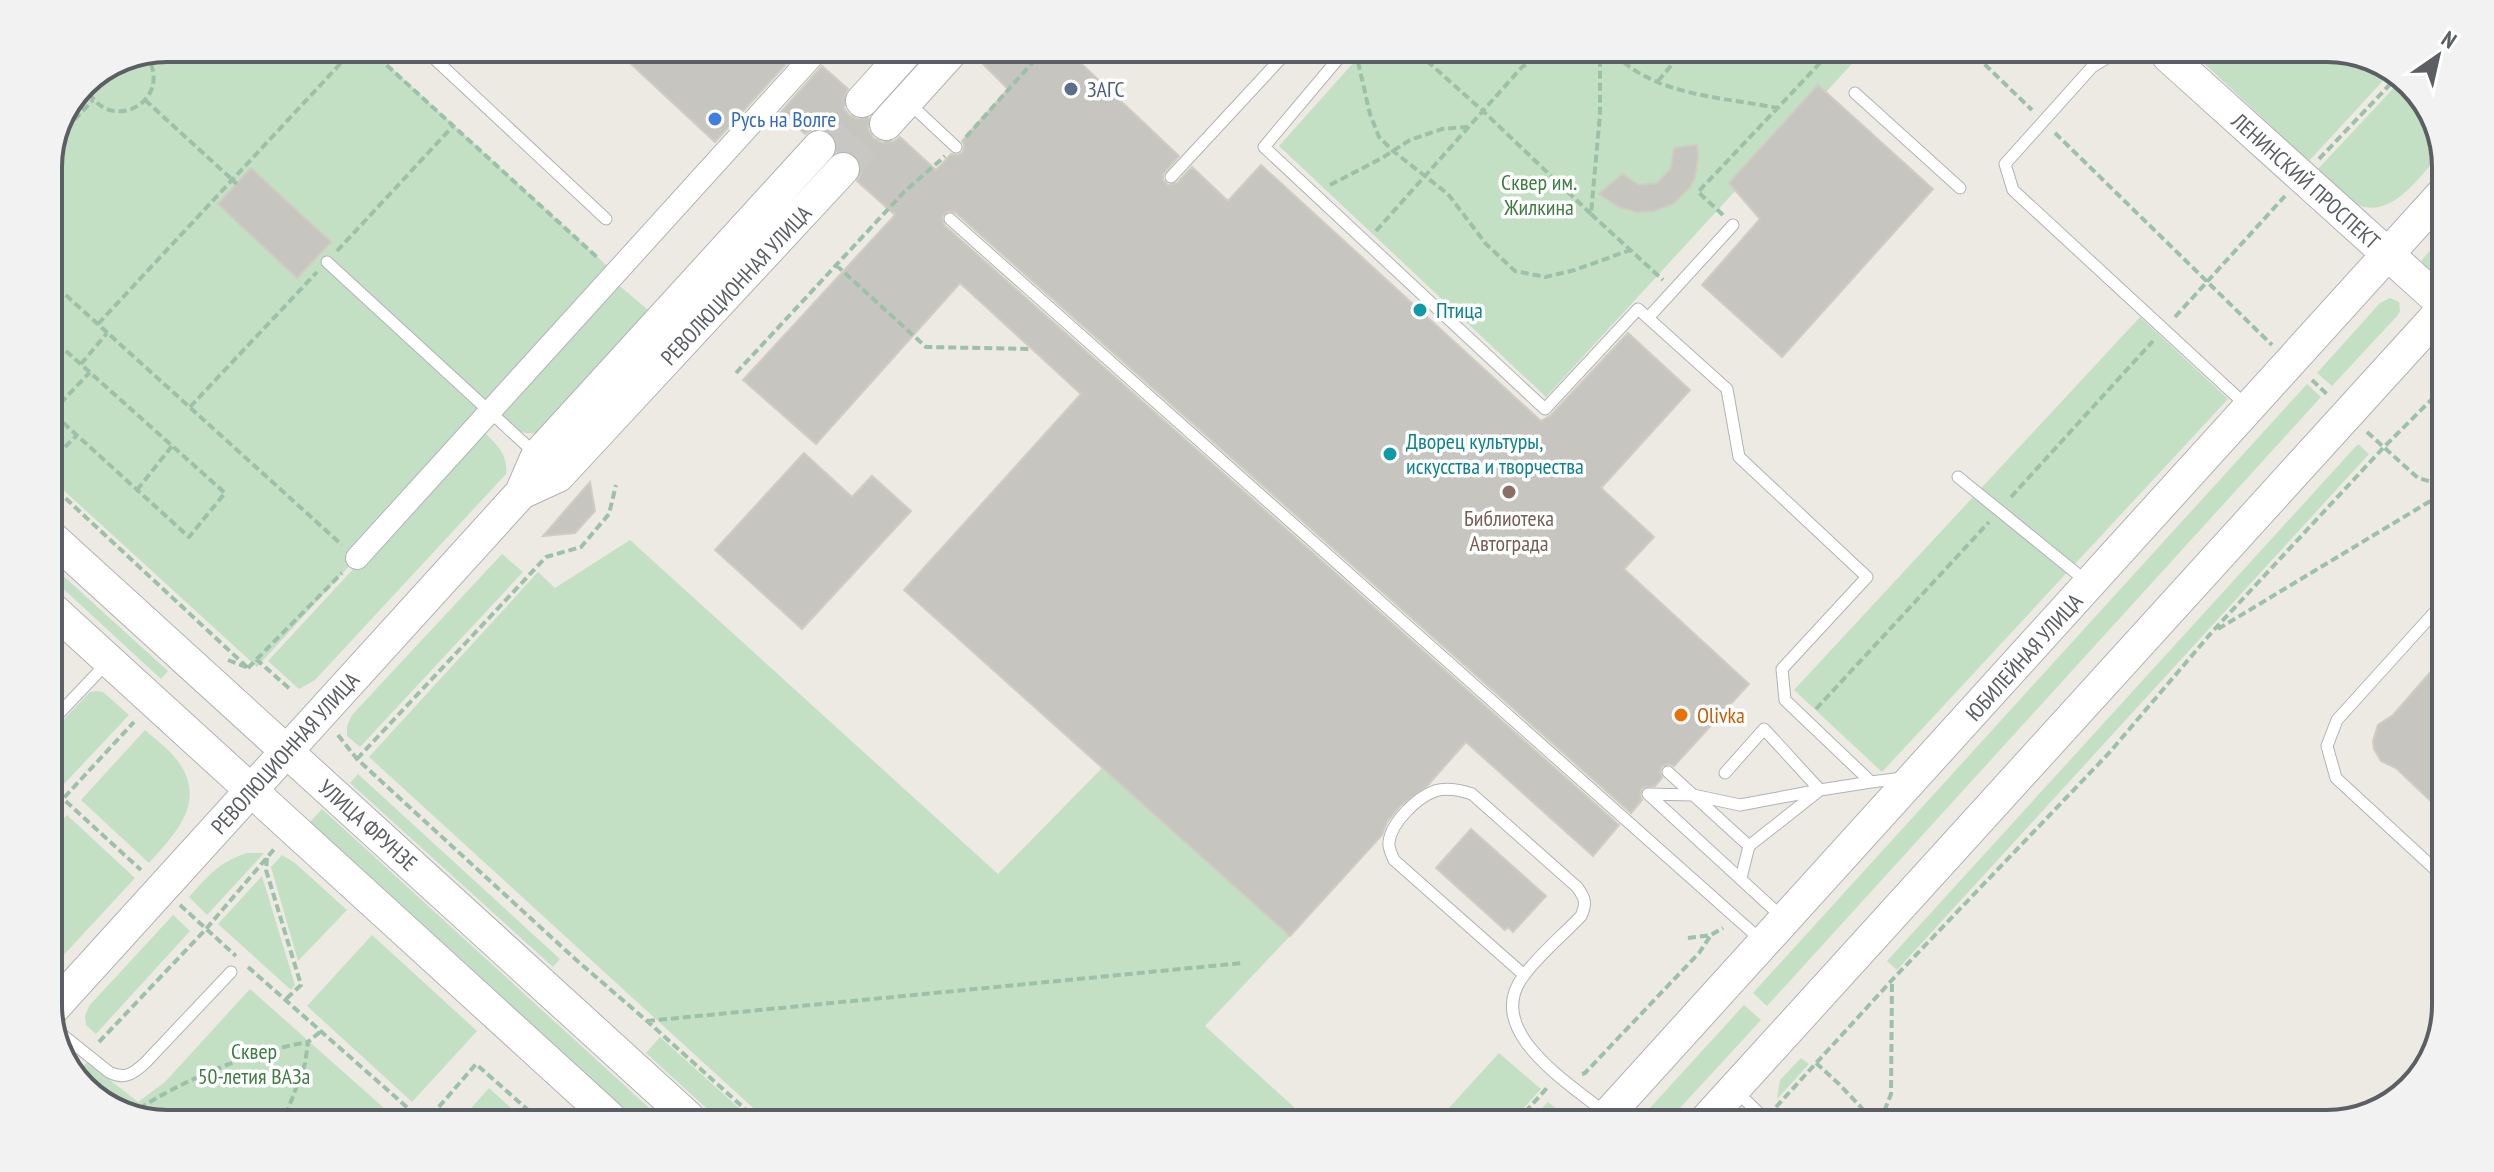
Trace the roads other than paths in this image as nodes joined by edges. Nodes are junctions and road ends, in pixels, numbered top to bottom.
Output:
1 (438, 62) edge
2 (807, 62) edge
3 (897, 62) edge
4 (942, 62) edge
5 (1278, 62) edge
6 (1335, 62) edge
7 (2100, 62) edge
8 (2175, 62) edge
9 (1855, 93) dead end
10 (862, 101) tunnel mouth
11 (896, 112) joint
12 (819, 147) tunnel mouth
13 (956, 147) road end
14 (843, 169) tunnel mouth
15 (1171, 177) dead end
16 (1960, 188) dead end
17 (2432, 206) edge
18 (606, 219) dead end
19 (950, 219) dead end
20 (1733, 225) road end
21 (2388, 255) junction
22 (327, 262) dead end
23 (2432, 296) edge
24 (1648, 318) junction
25 (2432, 320) edge
26 (2250, 408) junction
27 (490, 413) junction
28 (537, 456) junction
29 (1958, 477) dead end
30 (521, 493) junction
31 (62, 547) edge
32 (357, 558) road end
33 (2090, 584) junction
34 (2432, 615) edge
35 (62, 618) edge
36 (109, 661) junction
37 (62, 710) edge
38 (287, 751) junction
39 (1668, 772) dead end
40 (1725, 773) dead end
41 (1915, 777) junction
42 (1871, 782) junction
43 (1820, 790) junction
44 (251, 791) junction
45 (1693, 795) junction
46 (1749, 846) junction
47 (2432, 867) edge
48 (1741, 878) junction
49 (1775, 931) junction
50 (231, 972) dead end
51 (1524, 975) junction
52 (62, 999) edge
53 (68, 1039) edge
54 (1734, 1090) junction
55 (601, 1110) edge
56 (680, 1110) edge
57 (1596, 1110) edge
58 (1612, 1110) edge
59 (1715, 1110) edge
60 (1756, 1110) edge

1 - 18 lane
2 - 27 street
3 - 10 main road
4 - 11 main road
5 - 15 lane
6 - 24 lane
7 - 26 lane
8 - 21 main road, ЛЕНИНСКИЙ ПРОСПЕКТ
9 - 16 lane
11 - 13 lane
12 - 28 main road, РЕВОЛЮЦИОННАЯ УЛИЦА
14 - 30 main road, РЕВОЛЮЦИОННАЯ УЛИЦА
17 - 21 main road, ЮБИЛЕЙНАЯ УЛИЦА
19 - 49 lane
20 - 24 lane
21 - 23 main road, ЛЕНИНСКИЙ ПРОСПЕКТ
21 - 26 main road, ЮБИЛЕЙНАЯ УЛИЦА
22 - 27 lane
24 - 42 lane
25 - 54 main road
26 - 33 main road, ЮБИЛЕЙНАЯ УЛИЦА
27 - 28 lane
27 - 32 street
28 - 30 main road, РЕВОЛЮЦИОННАЯ УЛИЦА
29 - 33 lane
30 - 38 main road, РЕВОЛЮЦИОННАЯ УЛИЦА
31 - 38 main road, УЛИЦА ФРУНЗЕ
33 - 41 main road, ЮБИЛЕЙНАЯ УЛИЦА
34 - 47 lane
35 - 36 main road
36 - 37 lane
36 - 44 main road
38 - 44 main road, РЕВОЛЮЦИОННАЯ УЛИЦА
38 - 56 main road, УЛИЦА ФРУНЗЕ
39 - 45 lane
40 - 43 lane
41 - 42 lane
41 - 49 main road, ЮБИЛЕЙНАЯ УЛИЦА
42 - 43 lane
43 - 45 lane
43 - 46 lane
44 - 52 main road, РЕВОЛЮЦИОННАЯ УЛИЦА
44 - 55 main road
45 - 46 lane
45 - 48 lane
46 - 48 lane
48 - 49 lane
49 - 58 main road, ЮБИЛЕЙНАЯ УЛИЦА
50 - 53 lane
51 - 51 lane
51 - 57 lane
54 - 59 main road
54 - 60 lane

